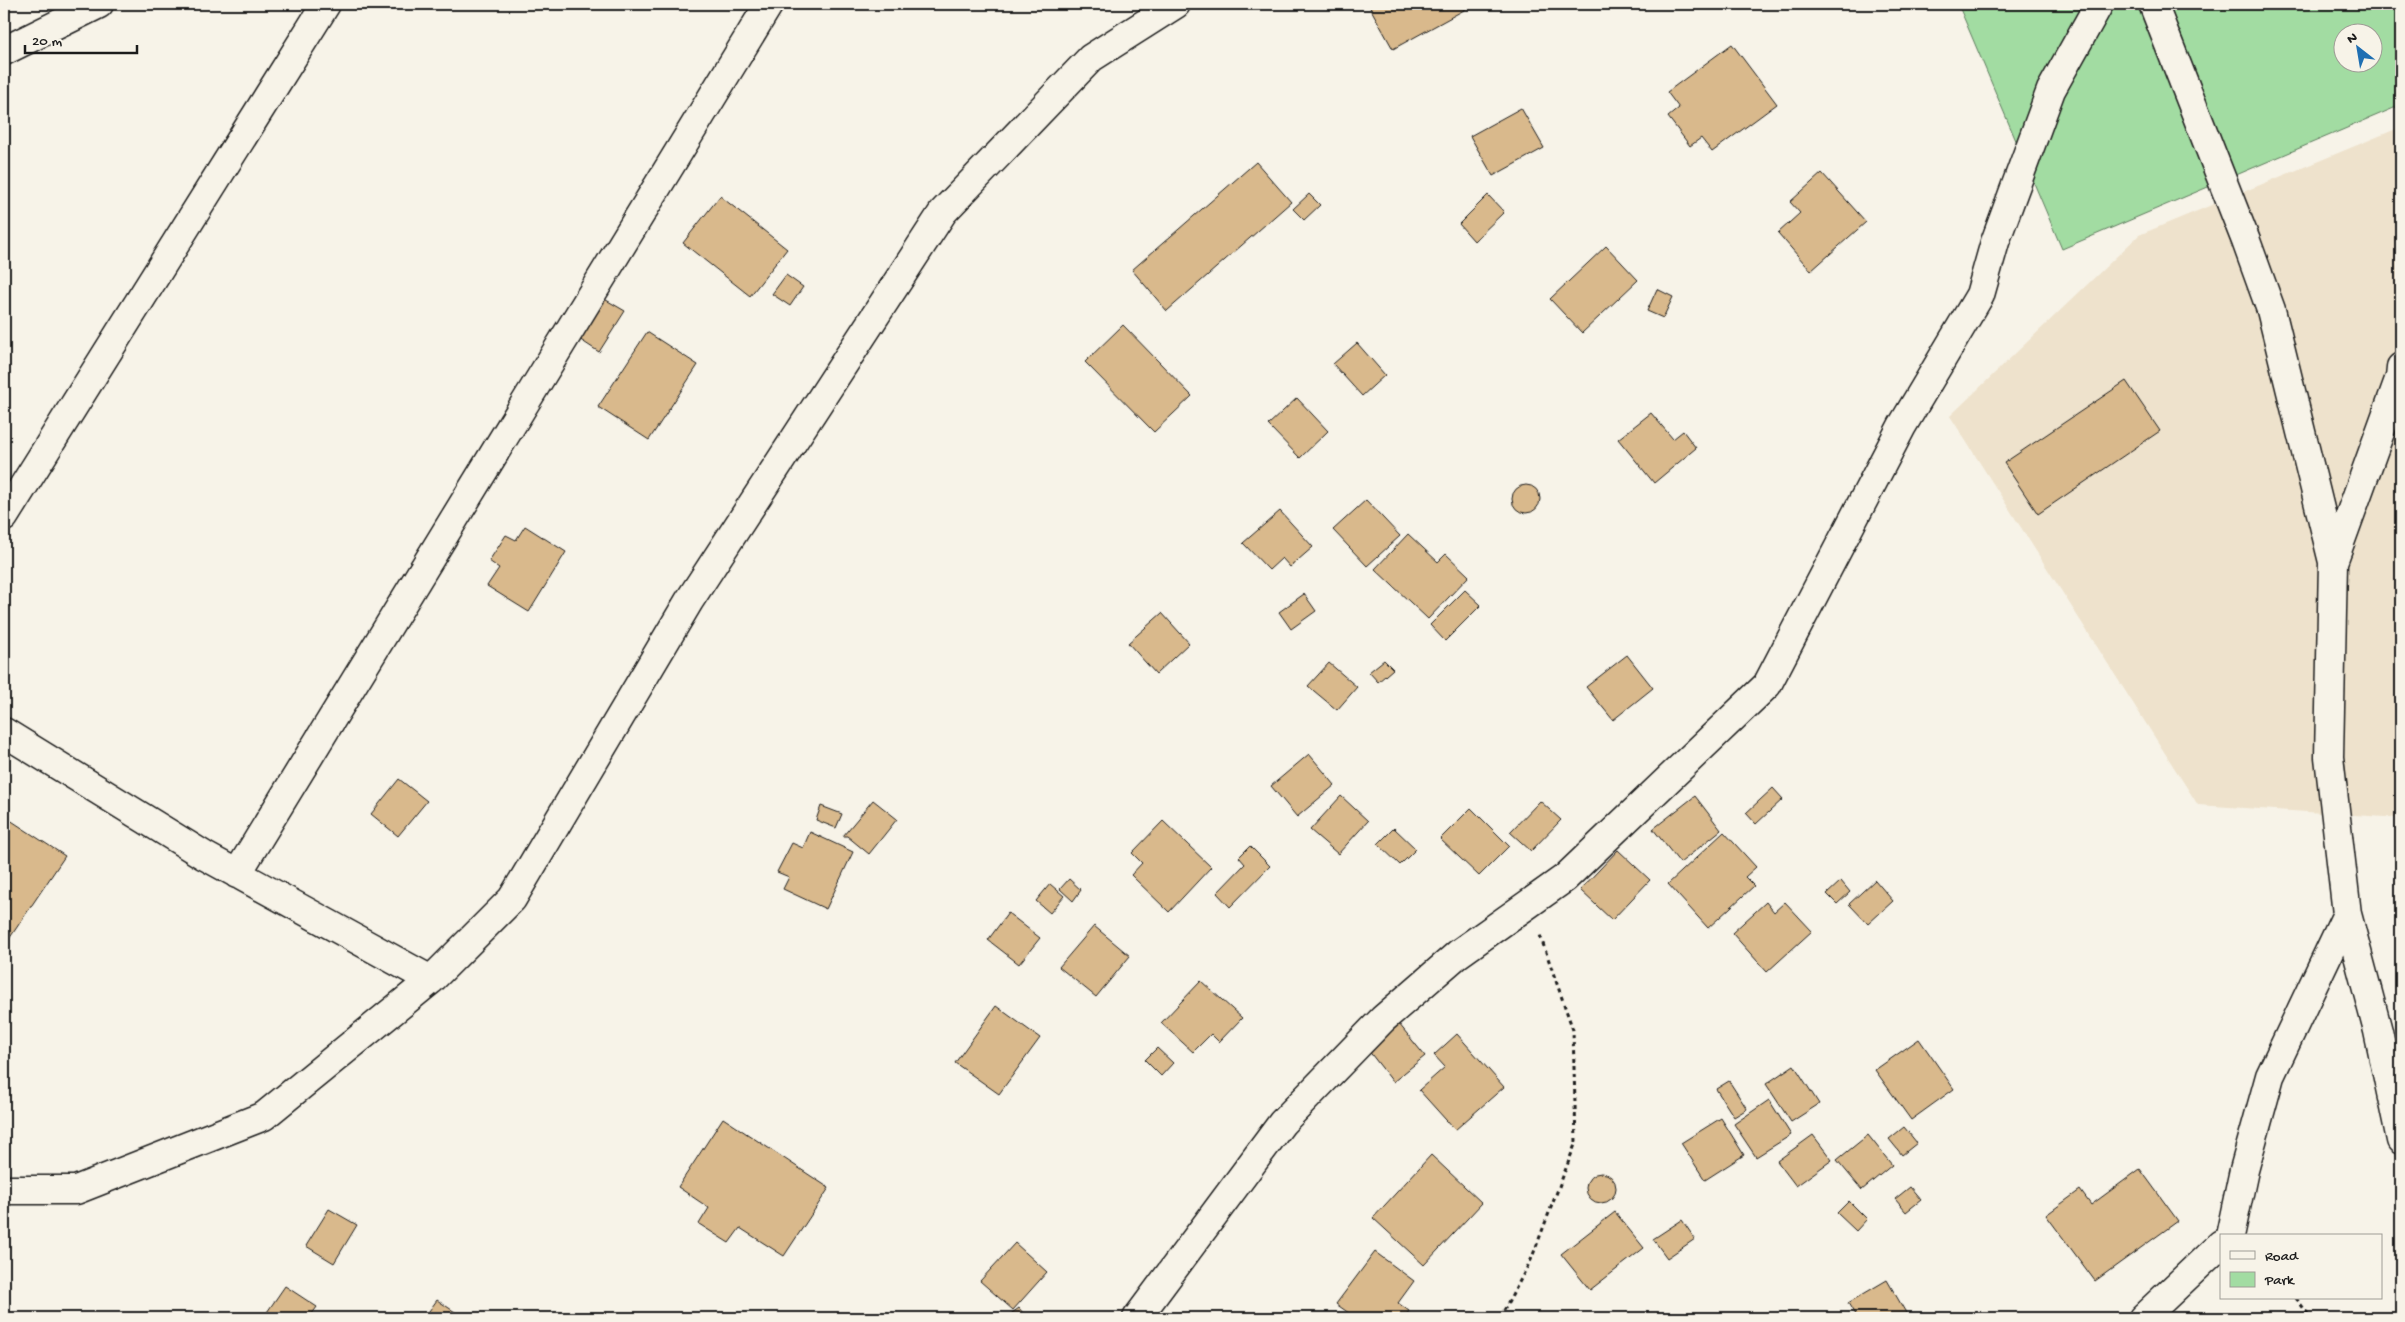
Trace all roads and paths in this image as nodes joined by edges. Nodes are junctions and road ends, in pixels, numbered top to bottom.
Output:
1 (99, 4) edge
2 (326, 4) edge
3 (769, 4) edge
4 (1176, 4) edge
5 (2099, 4) edge
6 (2153, 4) edge
7 (4, 51) edge
8 (2401, 367) edge
9 (4, 516) edge
10 (2333, 562) junction
11 (4, 732) edge
12 (237, 874) junction
13 (1529, 904) junction
14 (2347, 914) junction
15 (431, 980) junction
16 (2401, 1140) edge
17 (4, 1190) edge
18 (2230, 1234) edge
19 (2220, 1245) edge
20 (2298, 1300) edge
21 (1137, 1318) edge
22 (1500, 1318) edge
23 (2143, 1318) edge
24 (2311, 1318) edge

1 - 7 street
2 - 9 street
3 - 12 street
4 - 15 street
5 - 13 street
6 - 10 street
8 - 10 street
10 - 14 street
11 - 12 street
12 - 15 street
13 - 21 street
13 - 22 path
14 - 16 street
14 - 18 street
15 - 17 street
19 - 23 street
20 - 24 path

